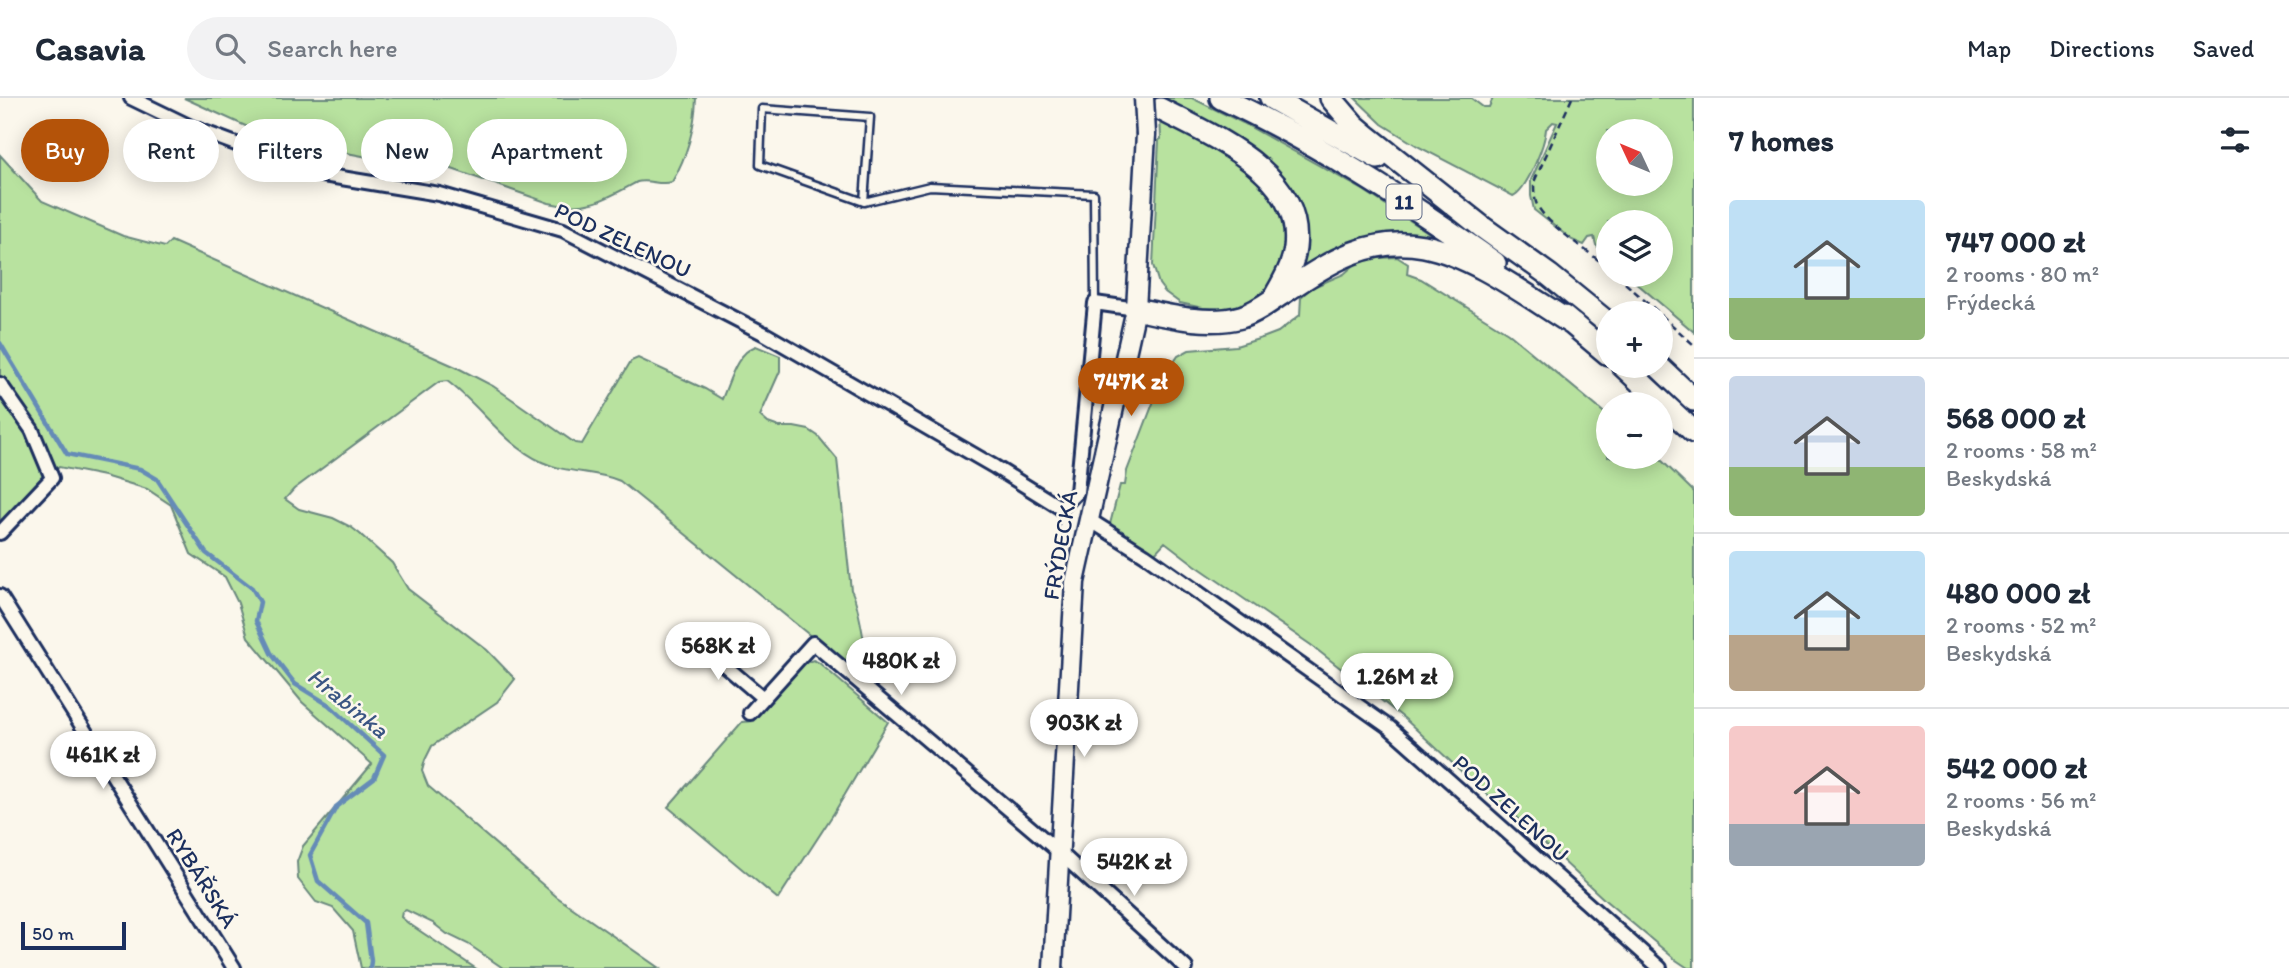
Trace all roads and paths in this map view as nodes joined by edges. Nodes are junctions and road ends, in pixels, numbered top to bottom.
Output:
1 (131, 98) edge
2 (1221, 98) edge
3 (1271, 98) edge
4 (1331, 98) edge
5 (1572, 98) edge
6 (1152, 103) edge
7 (864, 202) junction
8 (1482, 226) junction
9 (1596, 258) edge
10 (1630, 287) edge
11 (1273, 299) junction
12 (1645, 301) edge
13 (1095, 303) junction
14 (1136, 309) junction
15 (1596, 313) edge
16 (1574, 325) junction
17 (1673, 326) edge
18 (1596, 344) edge
19 (1694, 345) edge
20 (1636, 378) edge
21 (1671, 378) edge
22 (0, 384) edge
23 (1694, 400) edge
24 (1694, 432) edge
25 (1061, 508) junction
26 (1088, 519) junction
27 (0, 533) edge
28 (1082, 545) junction
29 (0, 596) edge
30 (695, 640) dead end
31 (763, 698) junction
32 (750, 713) dead end
33 (1059, 852) junction
34 (234, 968) edge
35 (1053, 968) edge
36 (1186, 968) edge
37 (1660, 968) edge

1 - 25 street, POD ZELENOU
2 - 16 highway, 11
3 - 8 highway, 11
4 - 8 highway
5 - 9 path
6 - 11 highway
6 - 14 main road, FRÝDECKÁ, bridge
7 - 7 lane
7 - 13 lane
8 - 15 highway, 11
10 - 12 path
11 - 14 highway
11 - 16 highway
13 - 14 street
13 - 25 street
14 - 26 main road, FRÝDECKÁ
16 - 18 highway
17 - 19 path
20 - 24 highway
21 - 23 highway
22 - 27 street
25 - 28 path
26 - 28 main road, FRÝDECKÁ
26 - 37 street, POD ZELENOU
28 - 33 main road, FRÝDECKÁ
29 - 34 street, RYBÁŘSKÁ
30 - 31 street
31 - 32 street
31 - 33 street
33 - 35 main road, FRÝDECKÁ
33 - 36 street

